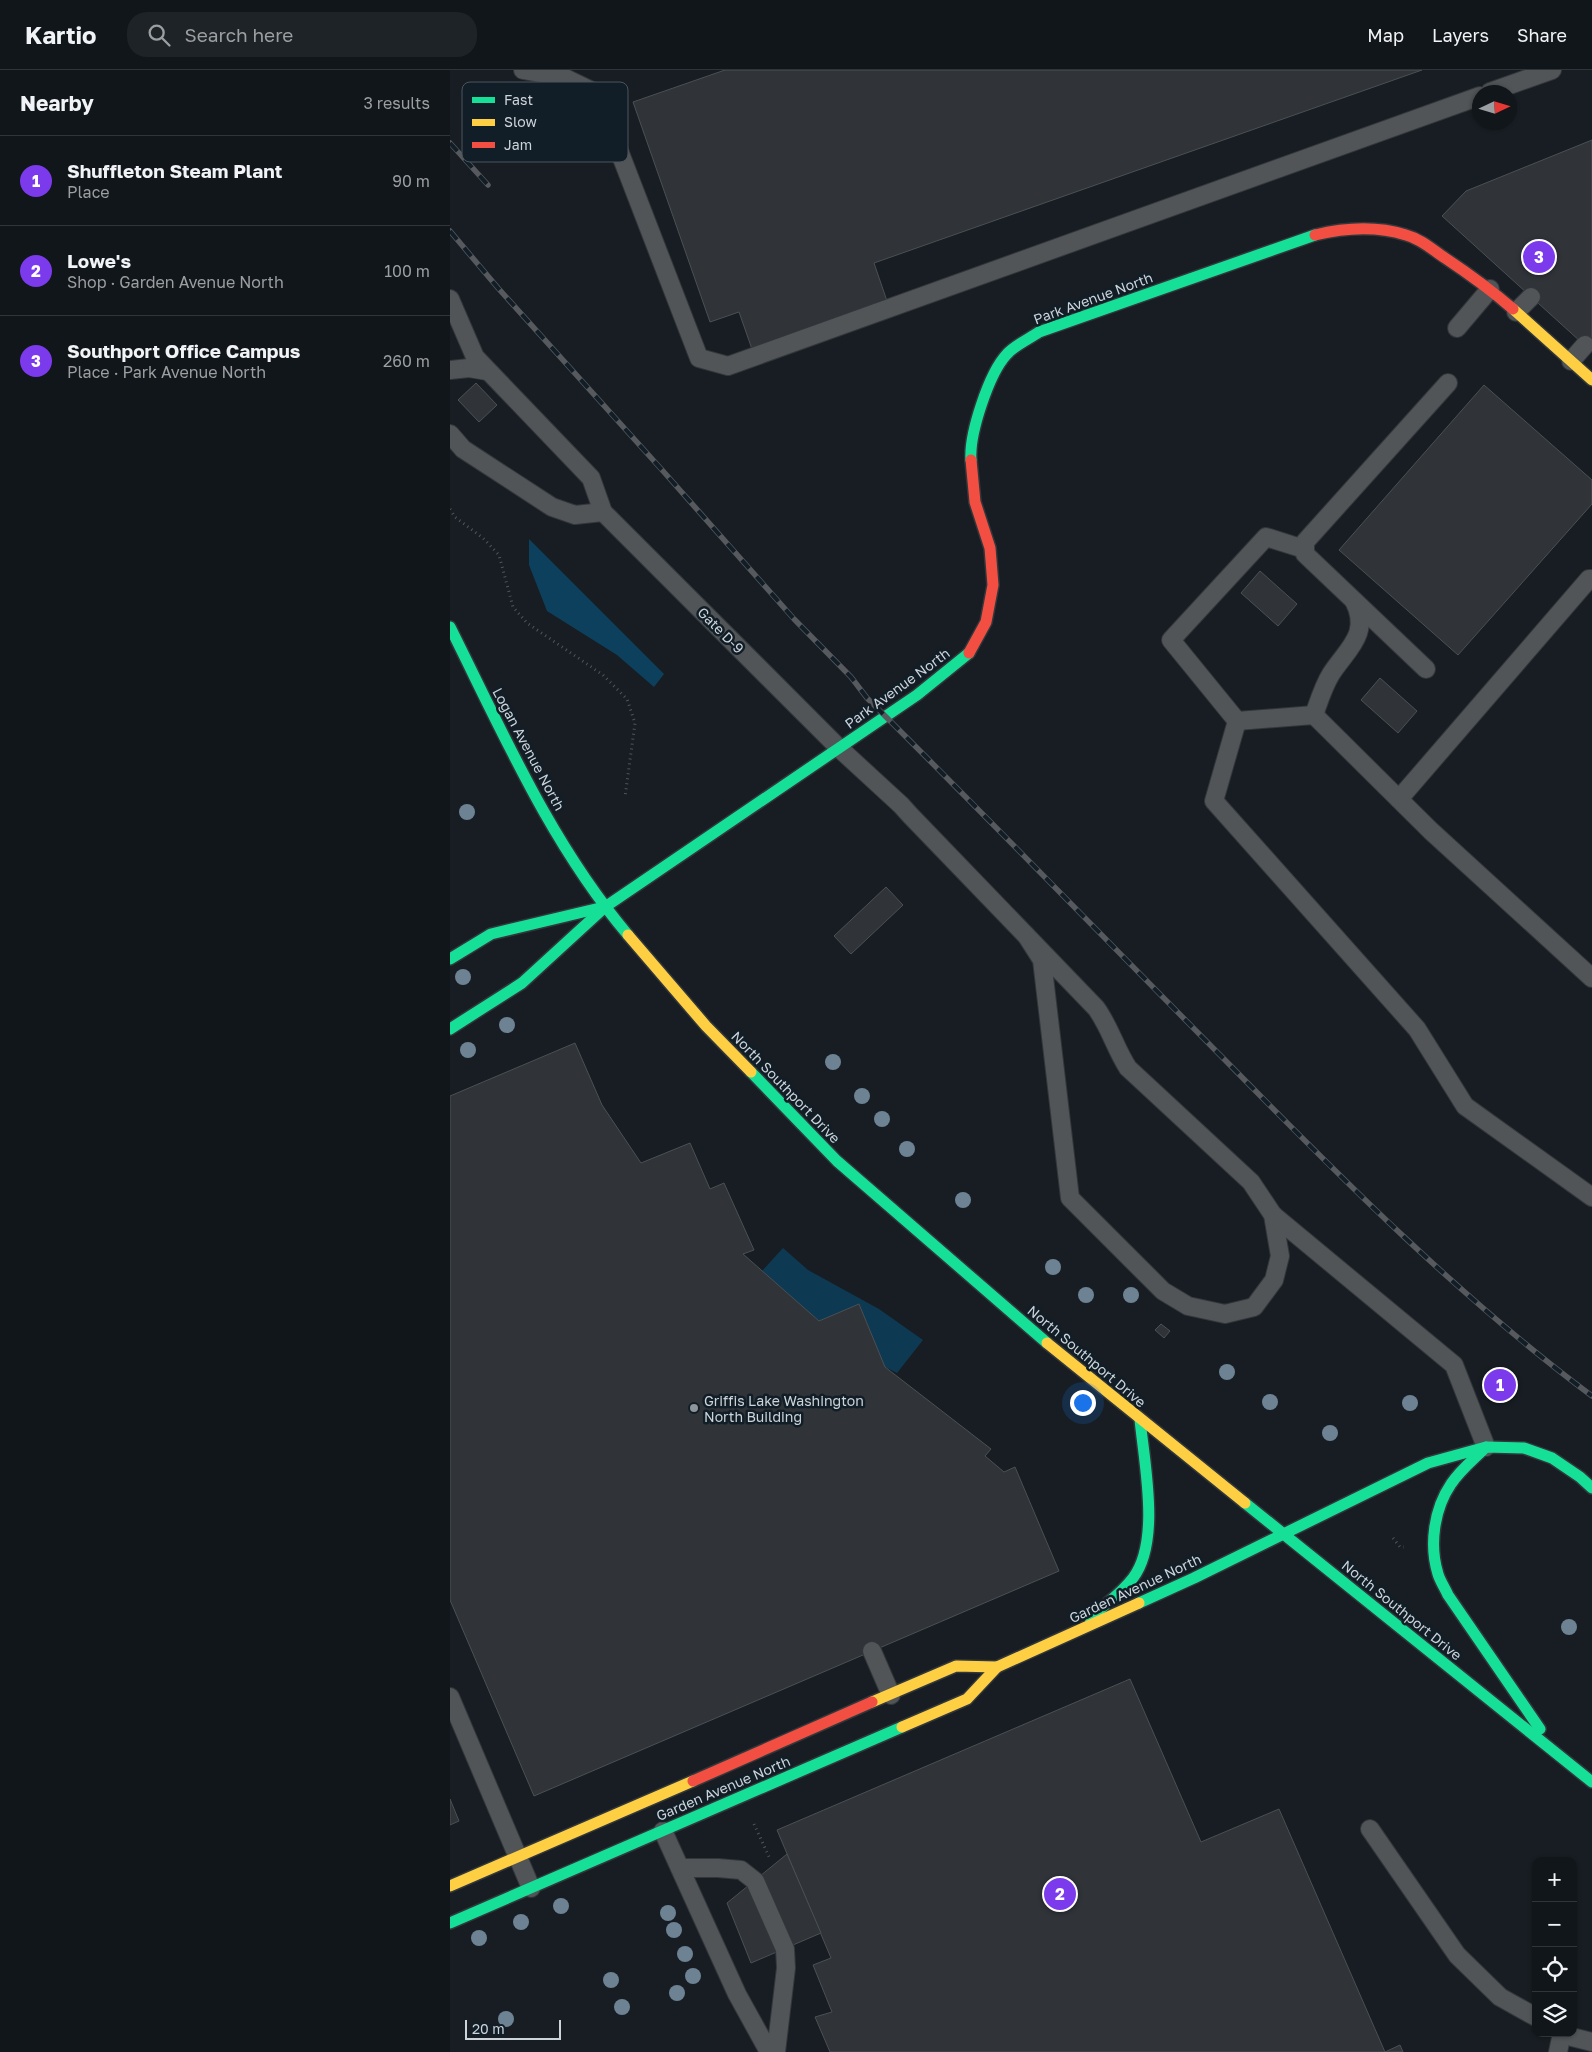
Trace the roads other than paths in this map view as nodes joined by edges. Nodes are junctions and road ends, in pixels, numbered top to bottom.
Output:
1 (523, 70) edge
2 (1552, 70) edge
3 (542, 71) edge
4 (574, 82) edge
5 (1510, 85) edge
6 (1472, 99) edge
7 (623, 162) edge
8 (1490, 289) junction
9 (1531, 297) dead end
10 (450, 299) edge
11 (1516, 312) junction
12 (1457, 328) dead end
13 (1585, 345) dead end
14 (1571, 361) junction
15 (450, 370) edge
16 (487, 371) junction
17 (1592, 380) edge
18 (1448, 383) dead end
19 (450, 434) edge
20 (603, 512) junction
21 (1304, 549) junction
22 (1592, 579) edge
23 (1354, 601) junction
24 (450, 627) edge
25 (1426, 669) dead end
26 (1314, 714) junction
27 (1237, 721) junction
28 (838, 748) junction
29 (1399, 799) junction
30 (606, 906) junction
31 (1026, 935) junction
32 (450, 959) edge
33 (1592, 978) edge
34 (450, 1029) edge
35 (1592, 1197) edge
36 (1273, 1215) junction
37 (1140, 1419) junction
38 (1486, 1447) junction
39 (1592, 1488) edge
40 (1284, 1534) junction
41 (1077, 1632) junction
42 (872, 1651) dead end
43 (997, 1667) junction
44 (891, 1695) junction
45 (450, 1698) edge
46 (1560, 1757) junction
47 (1592, 1782) edge
48 (1370, 1829) dead end
49 (663, 1831) junction
50 (518, 1857) junction
51 (680, 1868) junction
52 (450, 1886) edge
53 (531, 1888) junction
54 (450, 1923) edge
55 (1532, 2015) edge
56 (1562, 2037) edge
57 (1572, 2037) edge
58 (1592, 2042) edge
59 (769, 2052) edge
60 (776, 2052) edge
61 (1558, 2052) edge

1 - 3 lane
2 - 5 lane
3 - 4 lane
6 - 7 lane
8 - 11 street, Park Avenue North
8 - 12 lane
8 - 28 street, Park Avenue North
9 - 11 lane
10 - 16 lane
11 - 14 street, Park Avenue North
13 - 14 lane
14 - 17 street, Park Avenue North
15 - 16 lane
16 - 20 lane
18 - 21 lane
19 - 20 lane
20 - 28 lane, Gate D-9
21 - 23 lane
21 - 27 lane
22 - 29 lane
23 - 25 lane
23 - 26 lane
24 - 30 street, Logan Avenue North
26 - 27 lane
26 - 29 lane
27 - 35 lane
28 - 30 street, Park Avenue North
28 - 31 lane, Gate D-9
29 - 33 lane
30 - 32 street, Park Avenue North
30 - 34 street, Park Avenue North
30 - 37 street, North Southport Drive
31 - 36 lane
31 - 36 lane
36 - 38 lane
37 - 40 street, North Southport Drive
37 - 41 street
38 - 39 street, Garden Avenue North
38 - 40 street, Garden Avenue North
38 - 46 street
40 - 41 street, Garden Avenue North
40 - 46 street, North Southport Drive
41 - 43 street, Garden Avenue North
42 - 44 lane
43 - 44 street, Garden Avenue North
43 - 49 street, Garden Avenue North
44 - 50 street, Garden Avenue North
45 - 50 lane
46 - 47 street, North Southport Drive
48 - 55 lane
49 - 51 lane
49 - 53 street, Garden Avenue North
50 - 52 street, Garden Avenue North
50 - 53 lane
51 - 59 lane
51 - 60 lane
53 - 54 street, Garden Avenue North
56 - 61 lane
57 - 58 lane

